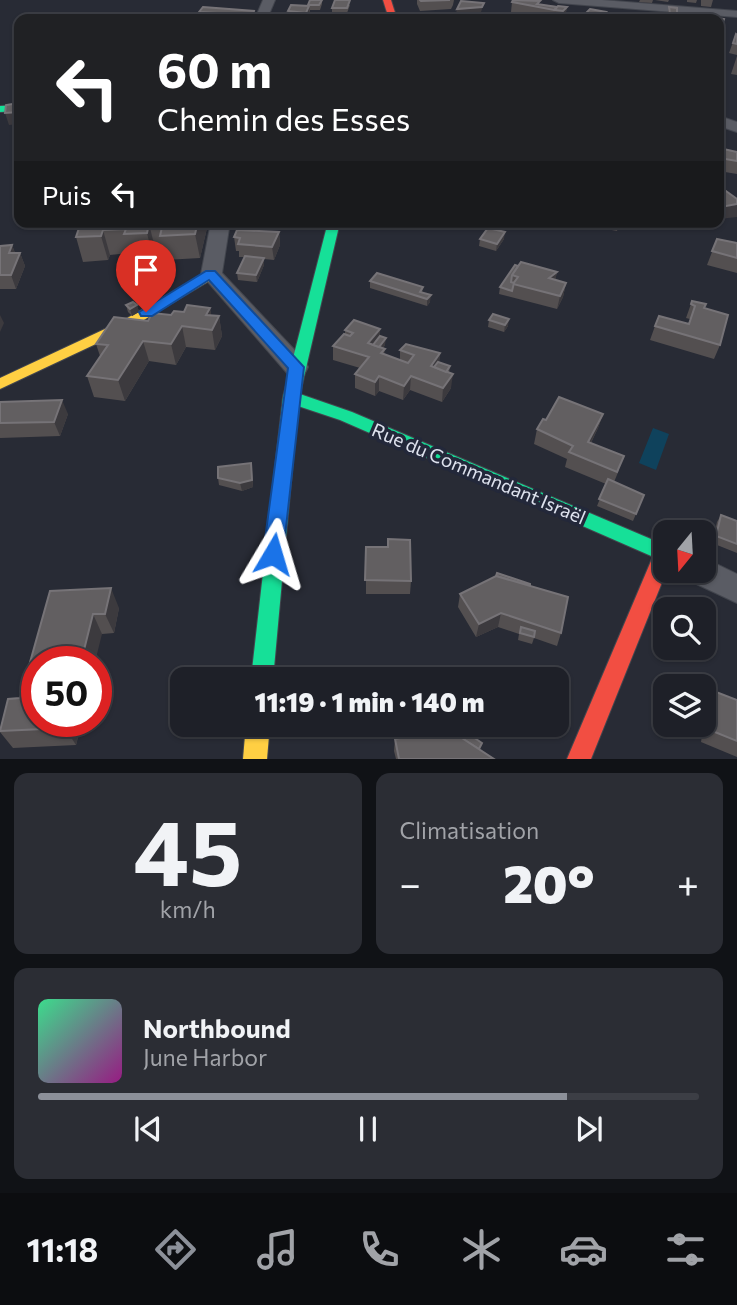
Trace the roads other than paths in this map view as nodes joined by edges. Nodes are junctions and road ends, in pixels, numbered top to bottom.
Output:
1 (559, 0) edge
2 (737, 15) edge
3 (220, 228) edge
4 (332, 228) edge
5 (211, 274) junction
6 (296, 367) junction
7 (0, 384) edge
8 (290, 397) junction
9 (653, 549) edge
10 (716, 578) edge
11 (653, 581) edge
12 (737, 589) edge
13 (263, 667) edge
14 (257, 737) edge
15 (256, 759) edge
16 (579, 759) edge

1 - 2 street
3 - 5 street
4 - 6 street
5 - 6 street
5 - 7 street
6 - 8 street
8 - 9 street, Rue du Commandant Israël
8 - 13 street
10 - 12 street
11 - 16 street
14 - 15 street

